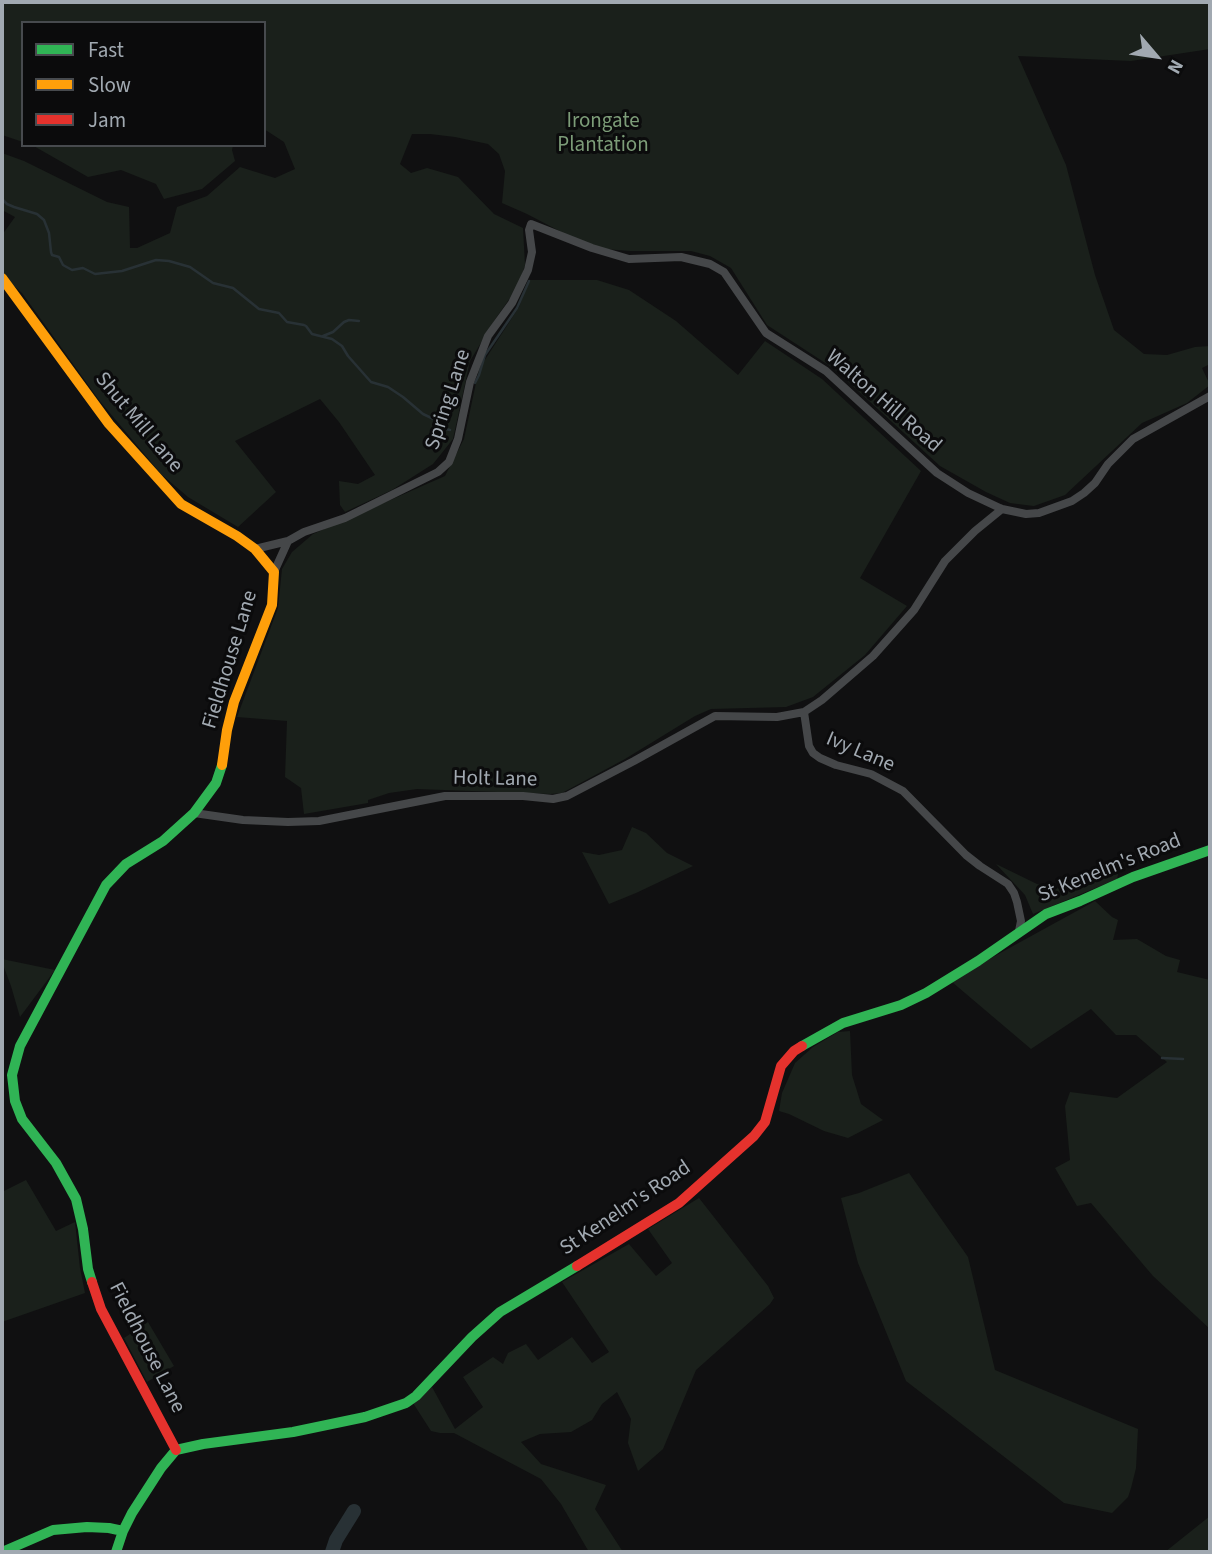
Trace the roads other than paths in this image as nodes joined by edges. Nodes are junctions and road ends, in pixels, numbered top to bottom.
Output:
1 (531, 225) joint
2 (2, 278) edge
3 (1210, 396) edge
4 (1002, 509) junction
5 (288, 541) junction
6 (255, 549) junction
7 (272, 569) junction
8 (804, 712) junction
9 (194, 813) junction
10 (1210, 850) edge
11 (1019, 931) junction
12 (176, 1450) junction
13 (123, 1531) junction
14 (2, 1552) edge
15 (116, 1552) edge

1 - 4 street, Walton Hill Road
1 - 5 street, Spring Lane
2 - 6 street, Shut Mill Lane
3 - 4 street, Walton Hill Road
4 - 8 street, Ivy Lane
5 - 6 street, Spring Lane
5 - 7 street
6 - 7 street, Shut Mill Lane
7 - 9 street, Fieldhouse Lane
8 - 9 street, Holt Lane
8 - 11 street, Ivy Lane
9 - 12 street, Fieldhouse Lane
10 - 11 street, St Kenelm's Road
11 - 12 street, St Kenelm's Road
12 - 13 street
13 - 14 street
13 - 15 street

